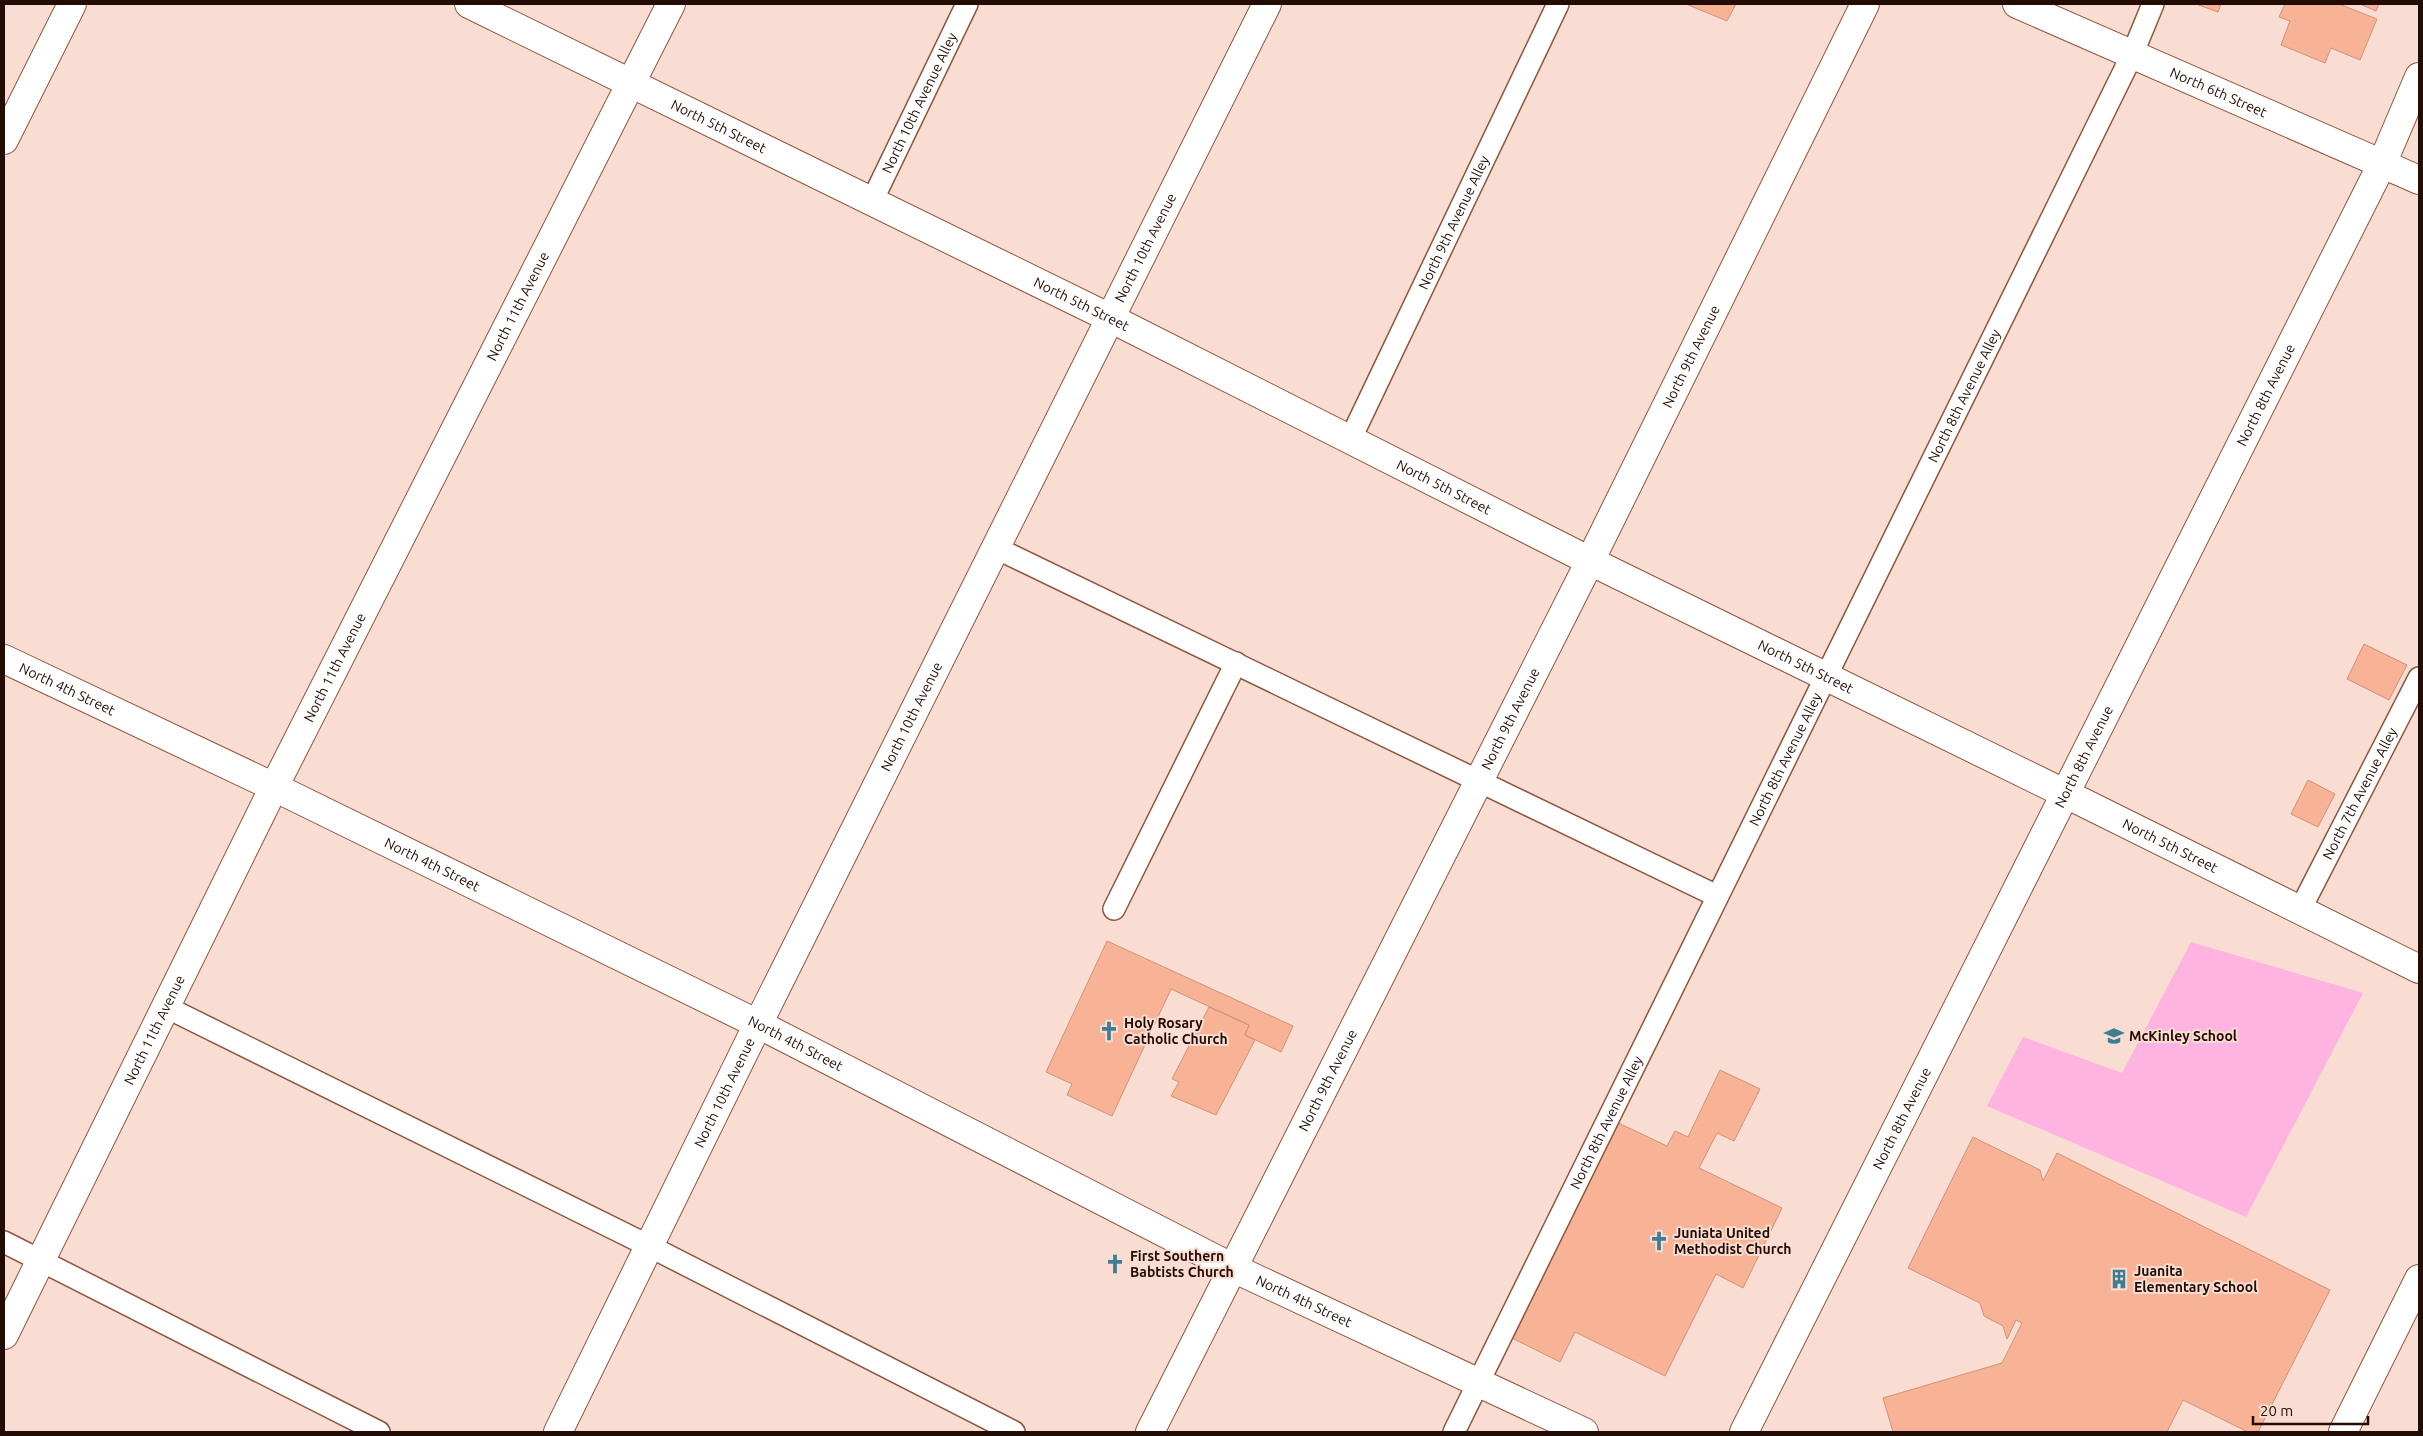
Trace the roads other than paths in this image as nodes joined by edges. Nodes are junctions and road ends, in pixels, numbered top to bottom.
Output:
1 (72, 4) edge
2 (469, 4) edge
3 (671, 4) edge
4 (967, 4) edge
5 (1267, 4) edge
6 (1558, 4) edge
7 (1865, 4) edge
8 (2017, 4) edge
9 (2153, 4) edge
10 (2132, 55) junction
11 (2419, 77) edge
12 (631, 84) junction
13 (4, 140) edge
14 (2382, 164) junction
15 (2419, 180) edge
16 (872, 202) junction
17 (1110, 318) junction
18 (1350, 440) junction
19 (996, 548) junction
20 (1590, 562) junction
21 (4, 659) edge
22 (1236, 663) junction
23 (1825, 677) junction
24 (2419, 678) edge
25 (1479, 781) junction
26 (274, 787) junction
27 (2066, 794) junction
28 (1717, 896) junction
29 (1114, 909) dead end
30 (2300, 910) junction
31 (2419, 969) edge
32 (166, 1006) junction
33 (758, 1024) junction
34 (4, 1242) edge
35 (649, 1246) junction
36 (40, 1261) junction
37 (1233, 1268) junction
38 (2419, 1279) edge
39 (4, 1335) edge
40 (1478, 1383) junction
41 (379, 1432) edge
42 (558, 1432) edge
43 (1014, 1432) edge
44 (1150, 1432) edge
45 (1454, 1432) edge
46 (1584, 1432) edge
47 (1744, 1432) edge
48 (2343, 1432) edge

1 - 13 street
2 - 12 street, North 5th Street
3 - 12 street, North 11th Avenue
4 - 16 lane, North 10th Avenue Alley
5 - 17 street, North 10th Avenue
6 - 18 lane, North 9th Avenue Alley
7 - 20 street, North 9th Avenue
8 - 10 street, North 6th Street
9 - 10 lane, North 8th Avenue Alley
10 - 14 street, North 6th Street
10 - 23 lane, North 8th Avenue Alley
11 - 14 street, North 8th Avenue
12 - 16 street, North 5th Street
12 - 26 street, North 11th Avenue
14 - 15 street, North 6th Street
14 - 27 street, North 8th Avenue
16 - 17 street, North 5th Street
17 - 18 street, North 5th Street
17 - 19 street, North 10th Avenue
18 - 20 street, North 5th Street
19 - 22 lane
19 - 33 street, North 10th Avenue
20 - 23 street, North 5th Street
20 - 25 street, North 9th Avenue
21 - 26 street, North 4th Street
22 - 25 lane
22 - 29 lane
23 - 27 street, North 5th Street
23 - 28 lane, North 8th Avenue Alley
24 - 30 lane, North 7th Avenue Alley
25 - 28 lane
25 - 37 street, North 9th Avenue
26 - 32 street, North 11th Avenue
26 - 33 street, North 4th Street
27 - 30 street, North 5th Street
27 - 47 street, North 8th Avenue
28 - 40 lane, North 8th Avenue Alley
30 - 31 street, North 5th Street
32 - 35 lane
32 - 36 street, North 11th Avenue
33 - 35 street, North 10th Avenue
33 - 37 street, North 4th Street
34 - 36 lane
35 - 42 street, North 10th Avenue
35 - 43 lane
36 - 39 street, North 11th Avenue
36 - 41 lane
37 - 40 street, North 4th Street
37 - 44 street, North 9th Avenue
38 - 48 street
40 - 45 lane, North 8th Avenue Alley
40 - 46 street, North 4th Street

